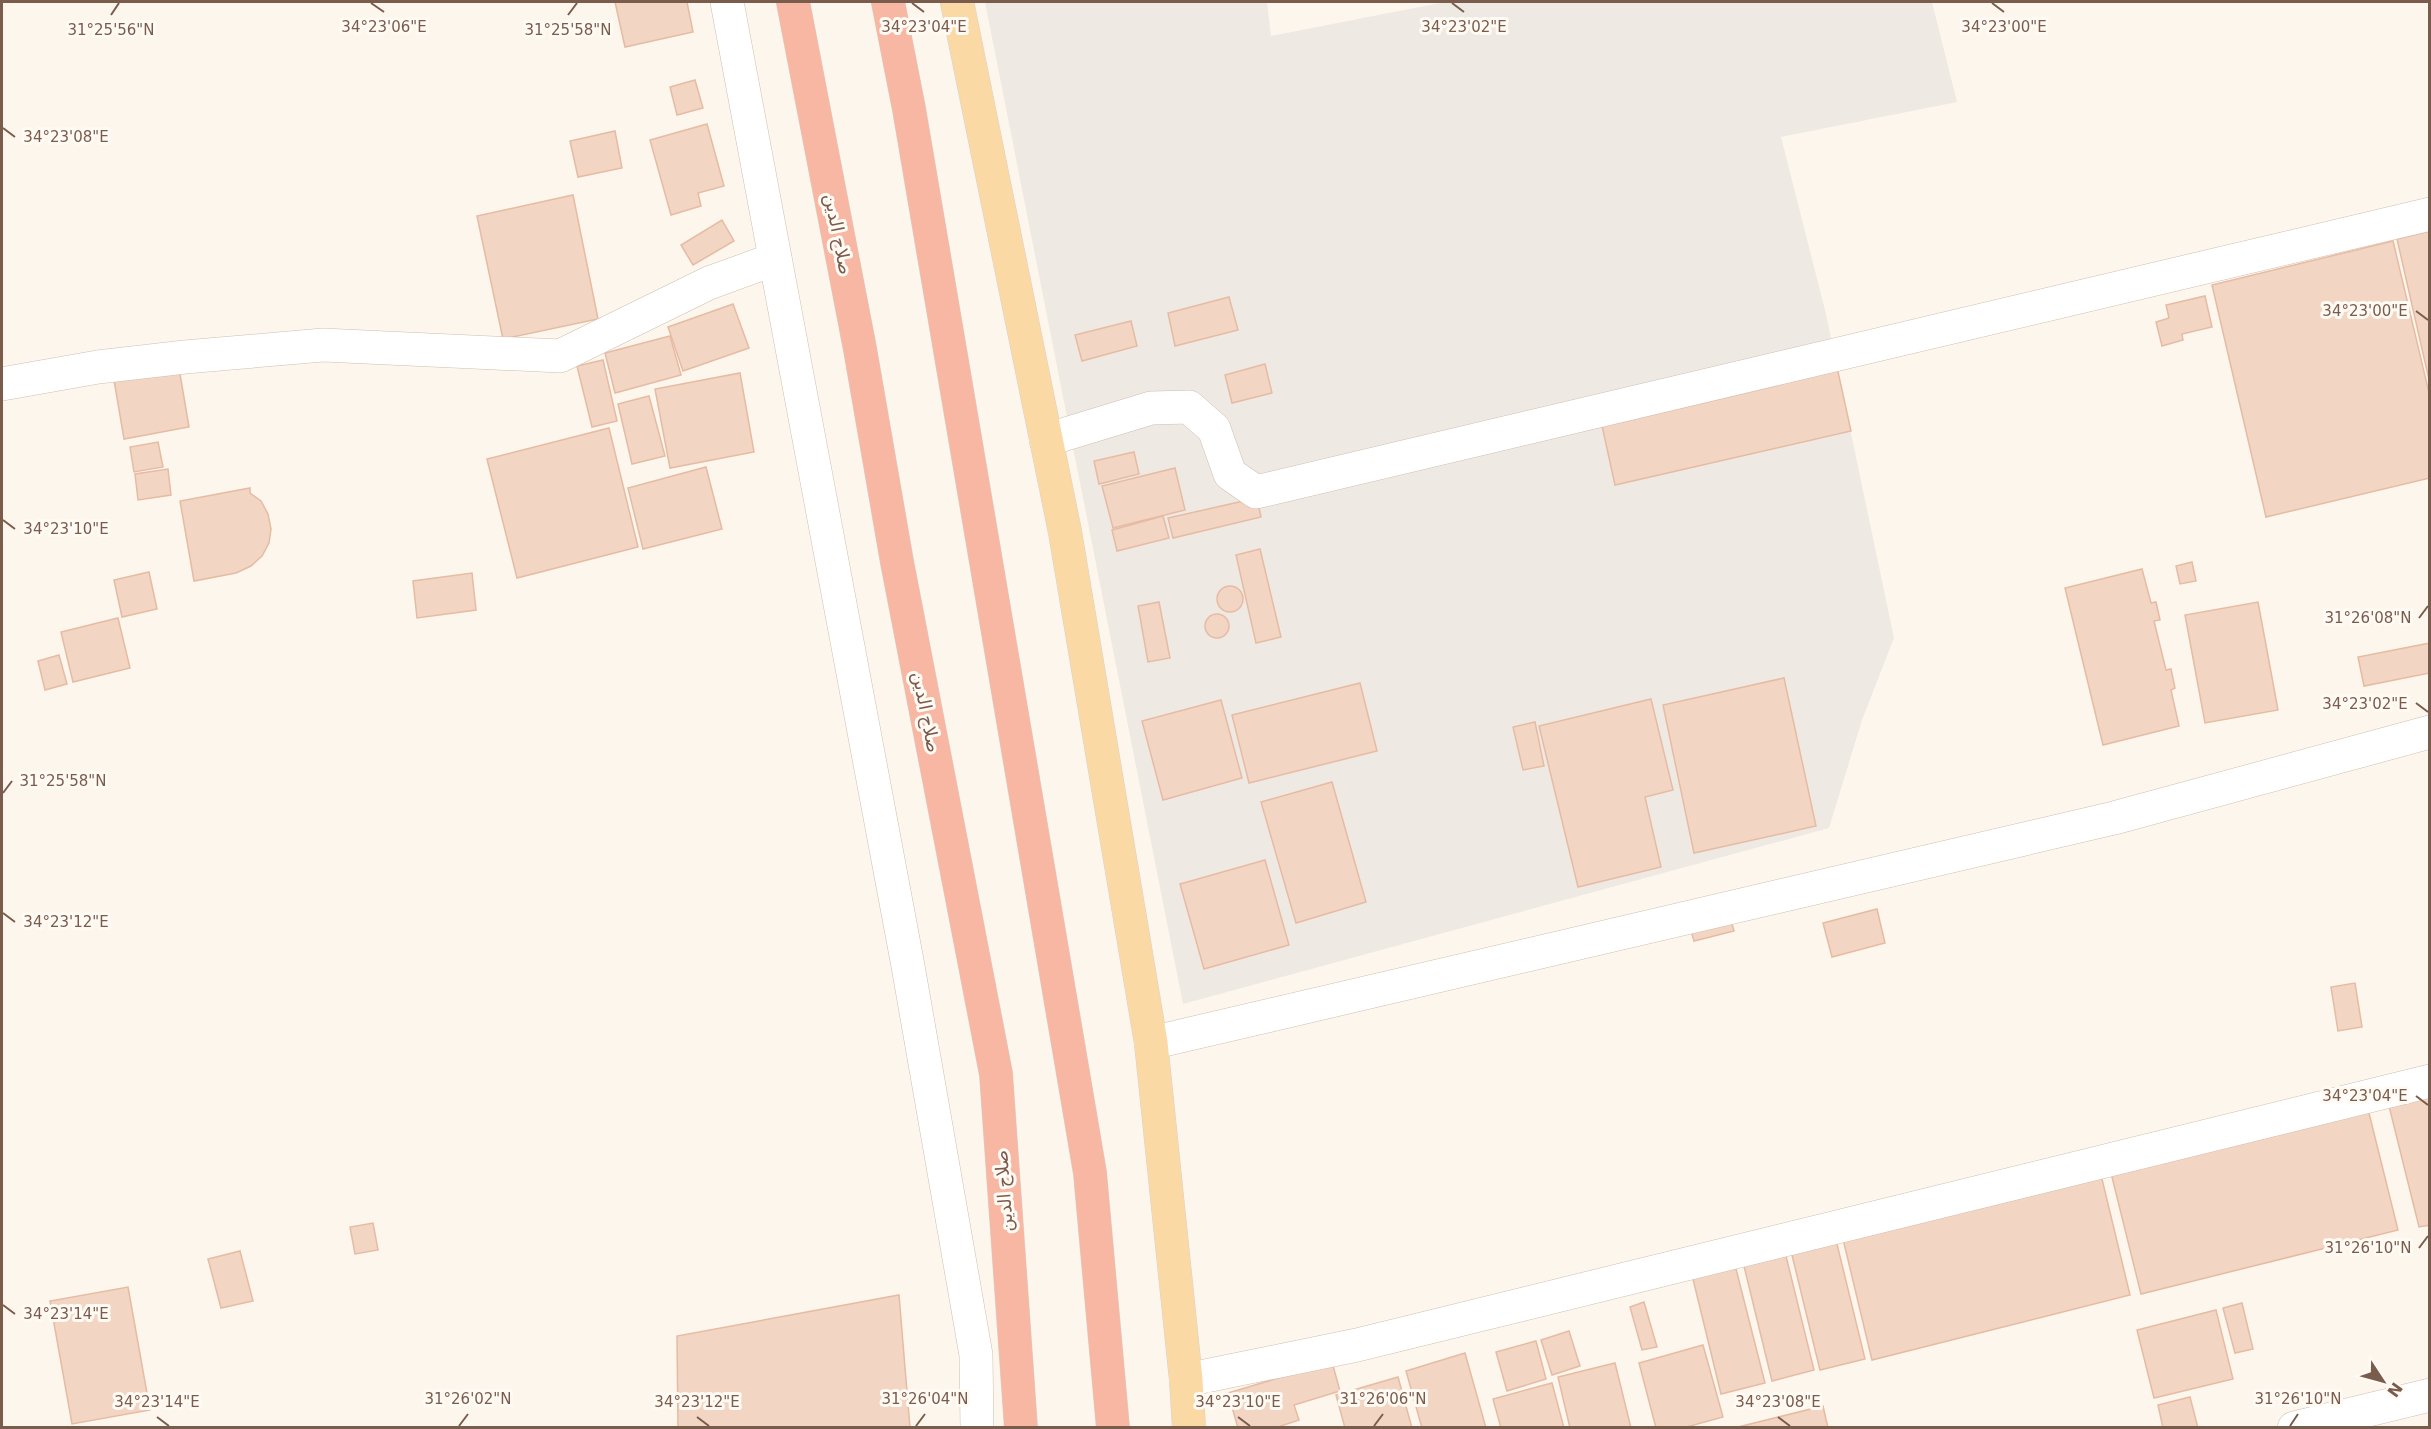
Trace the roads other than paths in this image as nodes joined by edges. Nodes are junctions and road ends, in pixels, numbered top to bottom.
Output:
1 (727, 2) edge
2 (793, 2) edge
3 (888, 2) edge
4 (957, 2) edge
5 (2430, 214) edge
6 (775, 260) junction
7 (2, 384) edge
8 (1046, 440) junction
9 (2430, 732) edge
10 (1151, 1043) junction
11 (2430, 1081) edge
12 (1186, 1380) junction
13 (2430, 1395) edge
14 (977, 1428) edge
15 (1021, 1428) edge
16 (1113, 1428) edge
17 (1189, 1428) edge
18 (2294, 1428) edge

1 - 6 street
2 - 15 highway, صلاح الدين
3 - 16 highway
4 - 8 main road
5 - 8 street
6 - 7 street
6 - 14 street
8 - 10 main road
9 - 10 street
10 - 12 main road
11 - 12 street
12 - 17 main road
13 - 18 street

